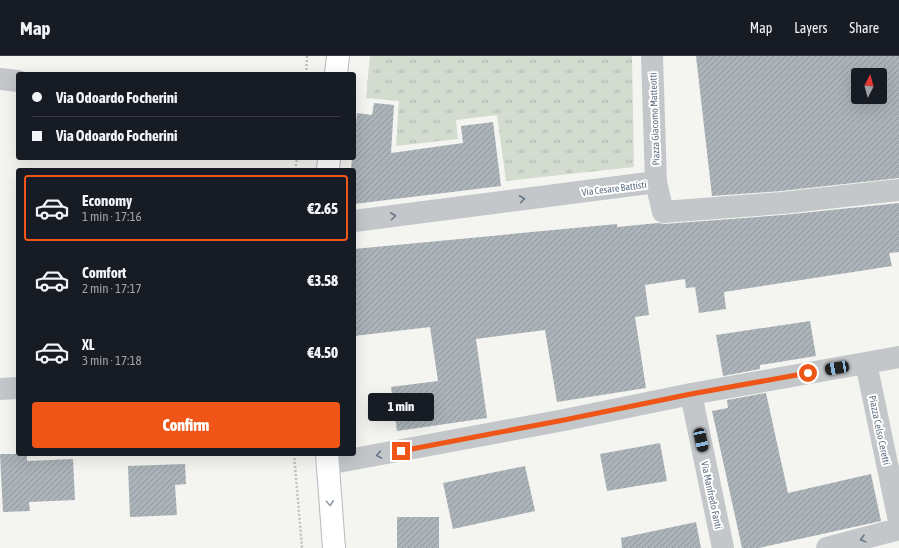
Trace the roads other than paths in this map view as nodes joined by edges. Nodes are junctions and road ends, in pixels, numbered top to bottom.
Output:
1 (338, 56) edge
2 (652, 56) edge
3 (336, 72) edge
4 (0, 79) edge
5 (16, 81) edge
6 (656, 182) junction
7 (899, 190) edge
8 (356, 221) edge
9 (899, 356) edge
10 (866, 363) junction
11 (16, 388) edge
12 (0, 389) edge
13 (691, 394) junction
14 (356, 454) edge
15 (345, 456) edge
16 (327, 459) edge
17 (899, 521) edge
18 (899, 529) edge
19 (334, 548) edge
20 (723, 548) edge
21 (827, 548) edge

1 - 3 main road
2 - 6 street, Piazza Giacomo Matteotti
4 - 5 street
6 - 7 street, Via Cesare Battisti
8 -> 6 street, Via Cesare Battisti
9 - 10 street
10 - 13 street
10 - 17 street, Piazza Celso Ceretti
11 - 12 street
13 -> 14 street
13 - 20 street, Via Manfredo Fanti
15 -> 16 street
16 -> 19 main road
18 -> 21 street

